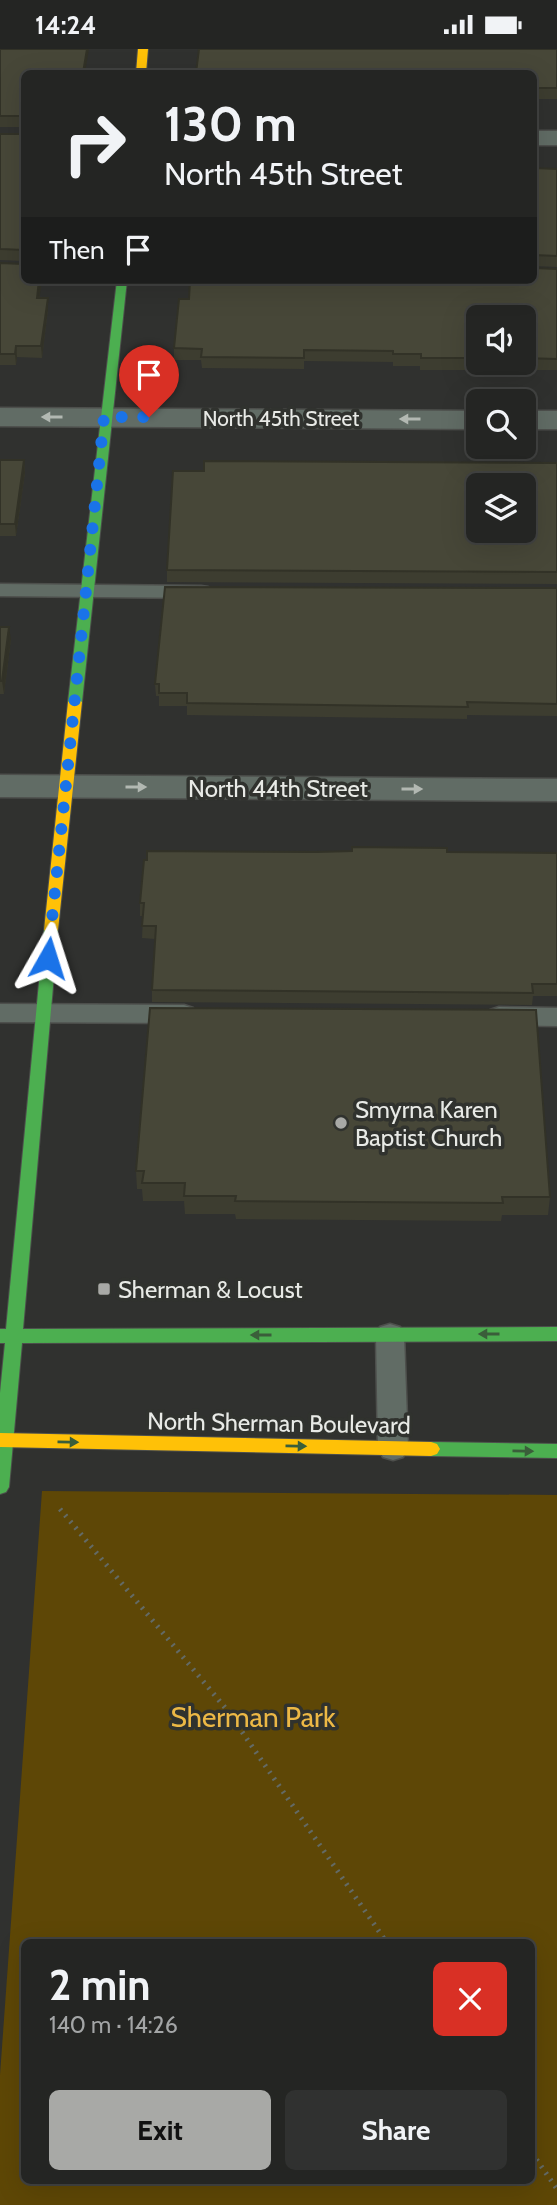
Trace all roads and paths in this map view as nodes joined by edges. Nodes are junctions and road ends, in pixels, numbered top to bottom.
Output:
1 (143, 49) edge
2 (141, 70) edge
3 (537, 138) edge
4 (557, 138) edge
5 (121, 284) edge
6 (0, 417) edge
7 (104, 417) junction
8 (466, 420) edge
9 (536, 420) edge
10 (557, 420) edge
11 (0, 590) edge
12 (86, 591) junction
13 (218, 591) edge
14 (0, 786) edge
15 (67, 787) junction
16 (557, 790) edge
17 (0, 1013) edge
18 (42, 1013) junction
19 (210, 1014) edge
20 (474, 1016) edge
21 (557, 1017) edge
22 (557, 1334) edge
23 (390, 1335) junction
24 (7, 1336) edge
25 (2, 1440) edge
26 (393, 1448) junction
27 (557, 1451) edge
28 (0, 1487) edge
29 (60, 1509) dead end
30 (384, 1939) edge
31 (535, 2157) edge
32 (557, 2189) edge

1 - 2 street
3 - 4 street
5 - 7 street
7 -> 6 street, North 45th Street
8 -> 7 street, North 45th Street
7 - 12 street
9 - 10 street
11 - 12 lane
12 - 13 lane
12 - 15 street
14 - 15 street, North 44th Street
15 -> 16 street, North 44th Street
15 - 18 street
17 - 18 lane
18 - 19 lane
18 - 24 street
20 - 21 lane
22 -> 23 street
23 -> 24 street
23 - 26 lane
24 - 25 street
25 -> 26 street, North Sherman Boulevard
25 - 28 street
26 -> 27 street, North Sherman Boulevard
29 - 30 path
31 - 32 path

